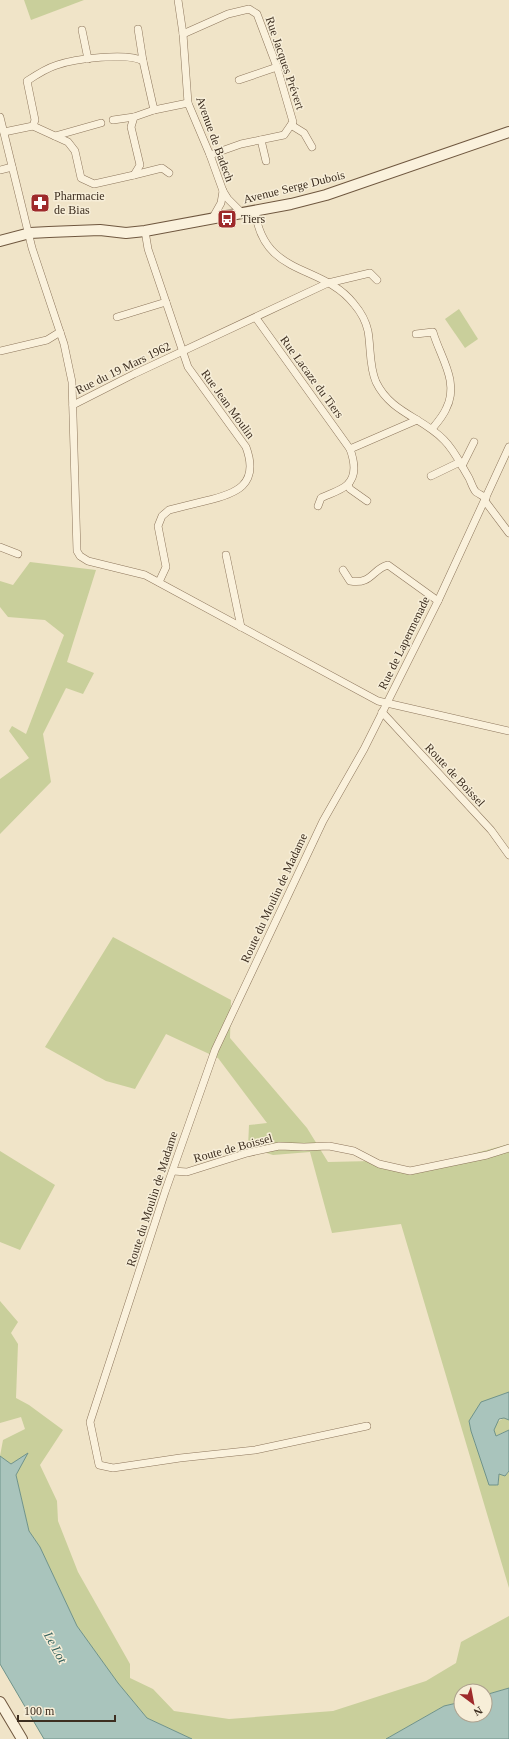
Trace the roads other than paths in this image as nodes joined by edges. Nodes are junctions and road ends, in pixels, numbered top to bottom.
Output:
1 (178, 0) edge
2 (138, 29) dead end
3 (82, 30) dead end
4 (183, 34) junction
5 (88, 59) junction
6 (143, 61) junction
7 (277, 68) junction
8 (239, 80) dead end
9 (188, 103) junction
10 (154, 110) junction
11 (134, 116) junction
12 (0, 117) edge
13 (113, 120) dead end
14 (100, 123) dead end
15 (291, 125) junction
16 (33, 126) junction
17 (4, 132) junction
18 (509, 132) edge
19 (55, 136) junction
20 (261, 140) junction
21 (312, 147) dead end
22 (210, 155) junction
23 (266, 161) dead end
24 (12, 167) junction
25 (0, 170) edge
26 (170, 173) dead end
27 (134, 175) junction
28 (223, 191) junction
29 (255, 211) junction
30 (242, 213) junction
31 (212, 219) junction
32 (145, 231) junction
33 (30, 233) junction
34 (0, 241) edge
35 (377, 280) dead end
36 (328, 283) junction
37 (166, 302) junction
38 (117, 317) dead end
39 (256, 318) junction
40 (60, 332) junction
41 (416, 334) dead end
42 (0, 351) edge
43 (182, 352) junction
44 (73, 405) junction
45 (417, 420) junction
46 (432, 429) junction
47 (474, 442) dead end
48 (509, 447) edge
49 (350, 449) junction
50 (461, 464) junction
51 (431, 476) dead end
52 (348, 485) junction
53 (486, 499) junction
54 (367, 501) dead end
55 (318, 506) dead end
56 (509, 533) edge
57 (0, 548) edge
58 (18, 554) dead end
59 (226, 555) dead end
60 (343, 570) dead end
61 (159, 582) junction
62 (438, 601) junction
63 (241, 627) junction
64 (387, 704) junction
65 (382, 712) junction
66 (509, 731) edge
67 (509, 855) edge
68 (509, 1148) edge
69 (172, 1171) junction
70 (367, 1426) dead end
71 (0, 1702) edge
72 (22, 1739) edge

1 - 4 street, Avenue de Badech
2 - 6 street
3 - 5 street
4 - 7 street, Rue Jacques Prévert
4 - 9 street, Avenue de Badech
5 - 6 street
5 - 16 street
6 - 10 street
7 - 8 street
7 - 15 street, Rue Jacques Prévert
9 - 10 street
9 - 22 street, Avenue de Badech
10 - 11 street
11 - 13 street
11 - 27 street
12 - 17 street
14 - 19 street
15 - 20 street, Rue Jacques Prévert
15 - 21 street, Rue Jacques Prévert
16 - 17 street
16 - 19 street
17 - 24 street
18 - 29 street, Avenue Serge Dubois
19 - 27 street
20 - 22 street, Rue Jacques Prévert
20 - 23 street
22 - 28 street, Avenue de Badech
24 - 25 street
24 - 33 street
26 - 27 street
28 - 30 street, Avenue de Badech
28 - 31 street
29 - 30 street, Avenue Serge Dubois
29 - 36 street
30 - 31 street, Avenue Serge Dubois
31 - 32 street, Avenue Serge Dubois
32 - 33 street, Avenue Serge Dubois
32 - 37 street, Rue Jean Moulin
33 - 34 street, Avenue Serge Dubois
33 - 40 street
35 - 36 street
36 - 39 street
36 - 45 street
37 - 38 street
37 - 43 street, Rue Jean Moulin
39 - 43 street
39 - 49 street, Rue Lacaze du Tiers
40 - 42 street
40 - 44 street
41 - 46 street
43 - 44 street, Rue du 19 Mars 1962
43 - 61 street, Rue Jean Moulin
44 - 61 street
45 - 46 street
45 - 49 street
46 - 50 street
47 - 50 street
48 - 53 street, Rue de Lapermenade
49 - 52 street
50 - 51 street
50 - 53 street
52 - 54 street
52 - 55 street
53 - 56 street
53 - 62 street, Rue de Lapermenade
57 - 58 street
59 - 63 street
60 - 62 street
61 - 63 street
62 - 64 street, Rue de Lapermenade
63 - 64 street
64 - 65 street, Route du Moulin de Madame
64 - 66 street, Rue de Lapermenade
65 - 67 street, Route de Boissel
65 - 69 street, Route du Moulin de Madame
68 - 69 street, Route de Boissel
69 - 70 street, Route du Moulin de Madame
71 - 72 street

